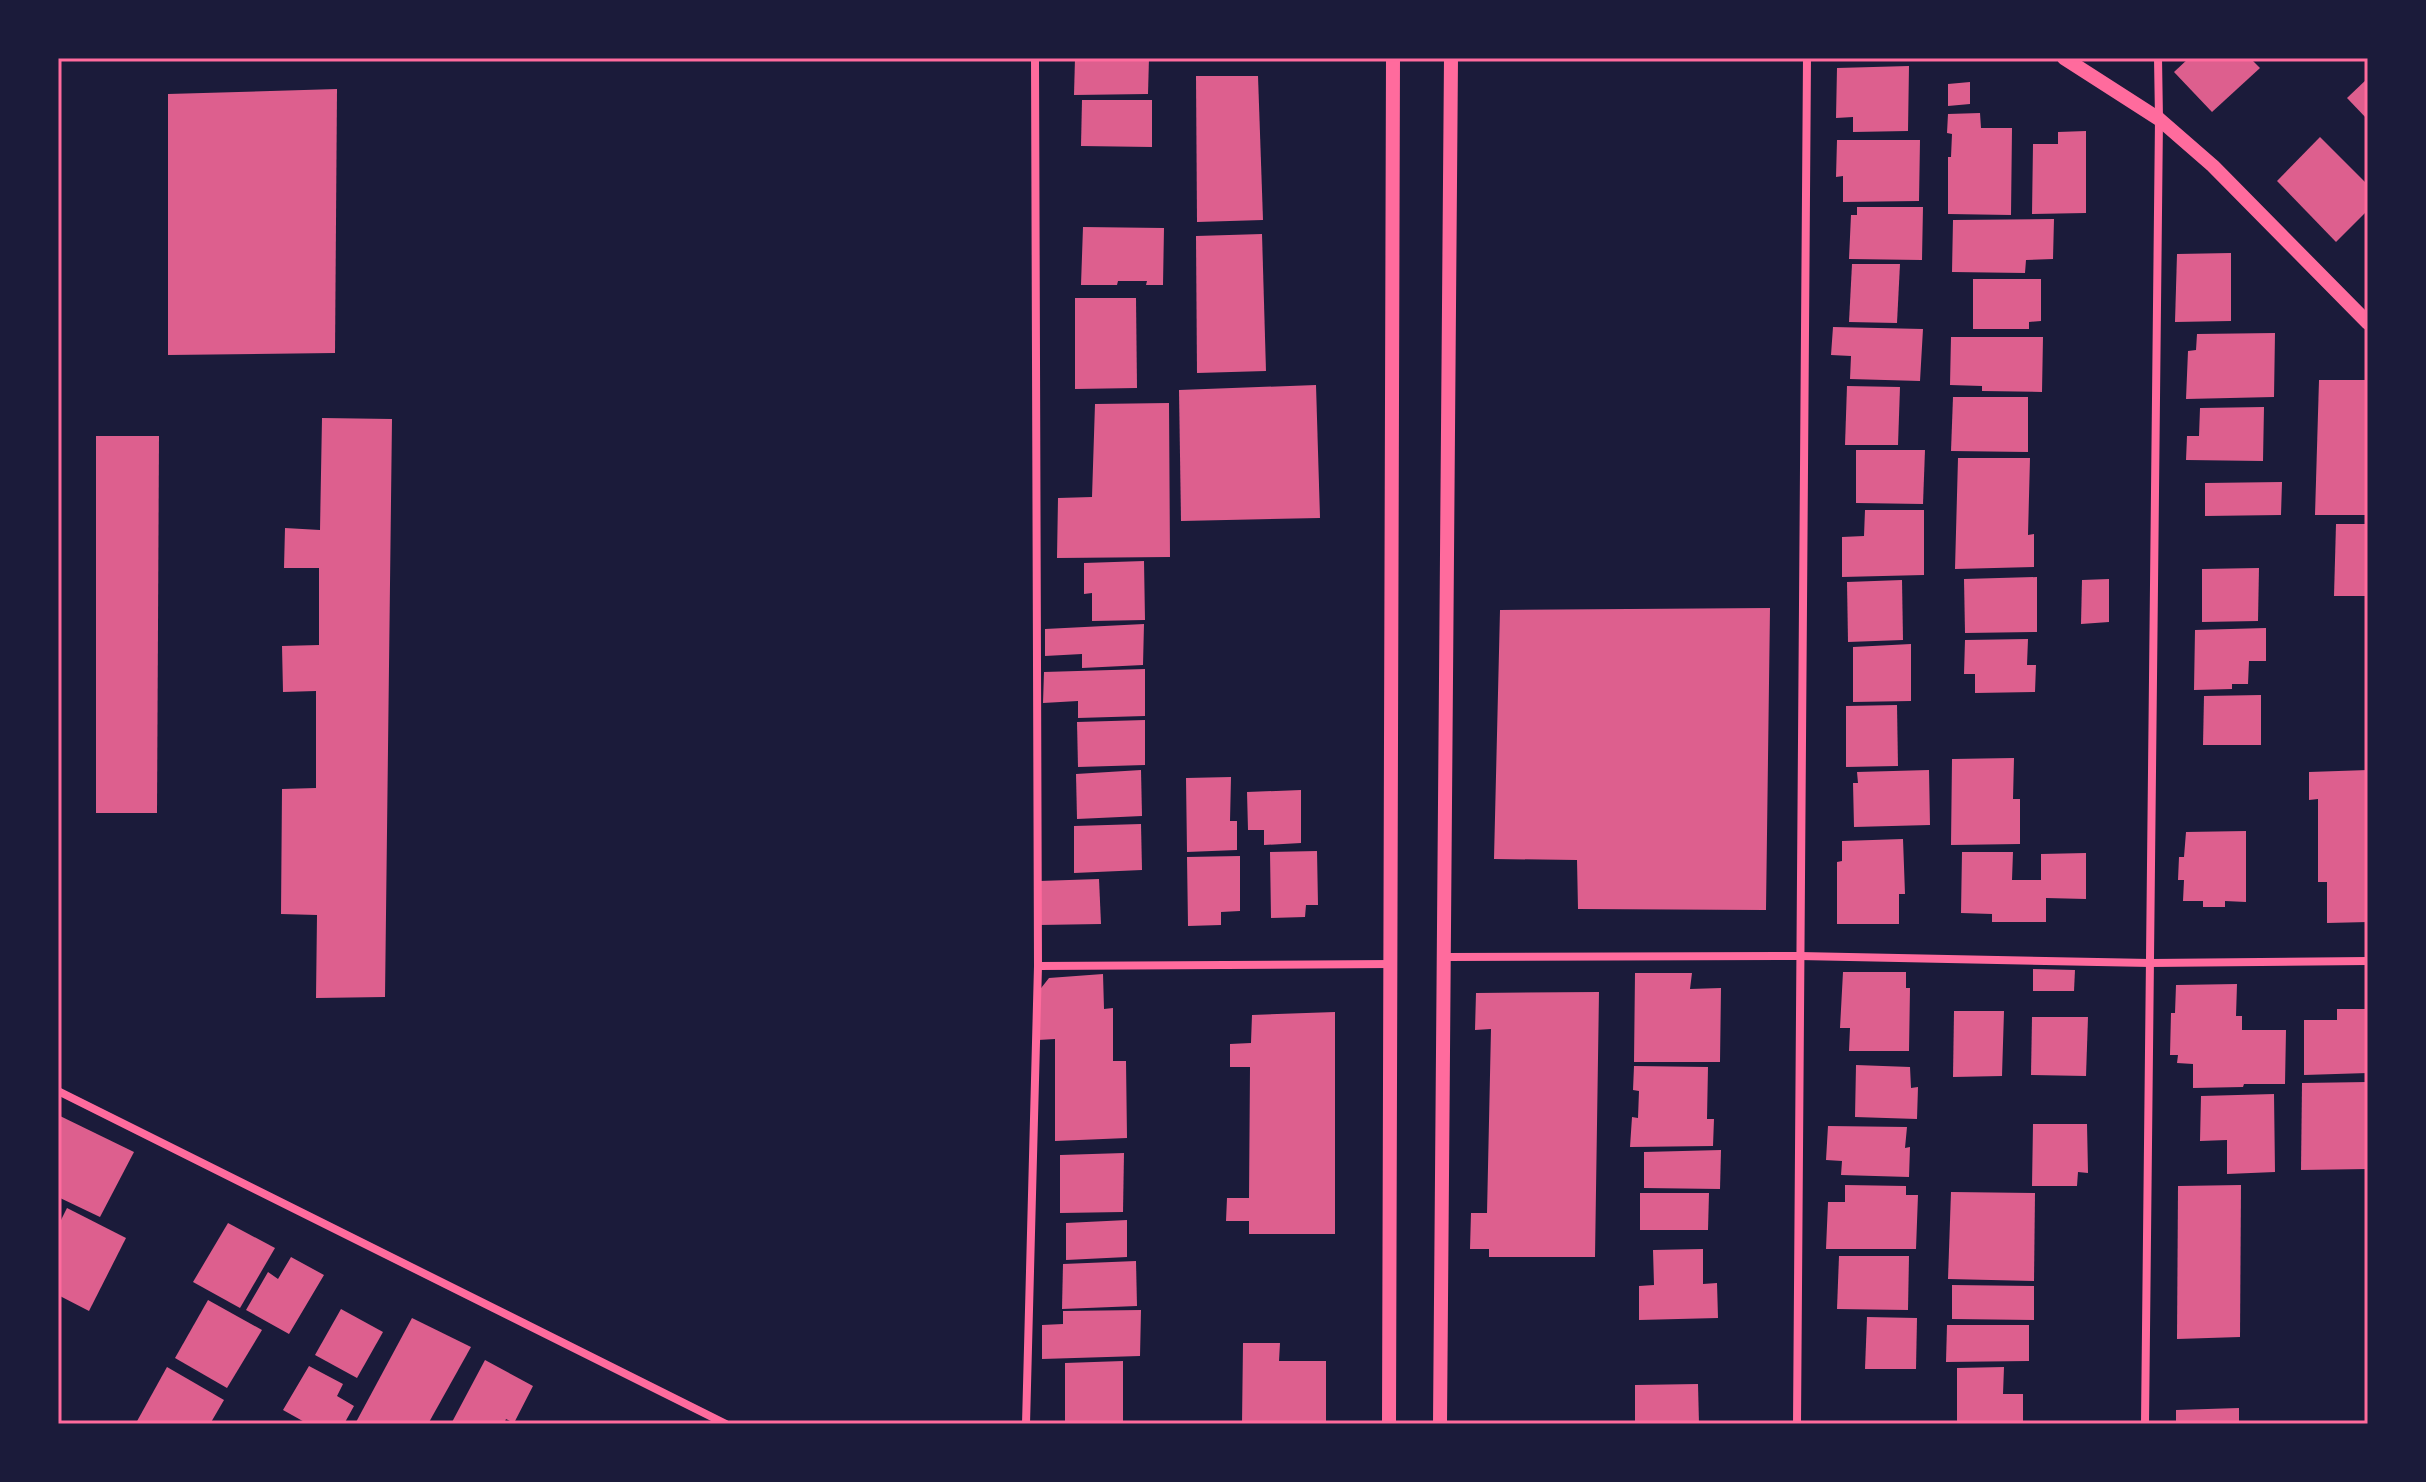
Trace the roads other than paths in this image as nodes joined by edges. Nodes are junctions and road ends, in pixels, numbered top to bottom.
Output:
1 (1035, 58) edge
2 (1393, 58) edge
3 (1451, 58) edge
4 (1807, 58) edge
5 (2064, 58) edge
6 (2158, 58) edge
7 (2159, 119) junction
8 (2368, 323) edge
9 (1800, 956) junction
10 (1446, 957) junction
11 (2368, 961) edge
12 (2150, 963) junction
13 (1392, 964) junction
14 (1038, 966) junction
15 (58, 1091) edge
16 (726, 1424) edge
17 (1026, 1424) edge
18 (1389, 1424) edge
19 (1440, 1424) edge
20 (1797, 1424) edge
21 (2145, 1424) edge

1 - 14 street
2 - 13 street
3 - 10 street
4 - 9 street
5 - 7 street
6 - 7 street
7 - 8 street
7 - 12 street
9 - 10 street
9 - 12 street
9 - 20 street
10 - 19 street
11 - 12 street
12 - 21 street
13 - 14 street
13 - 18 street
14 - 17 street
15 - 16 street

